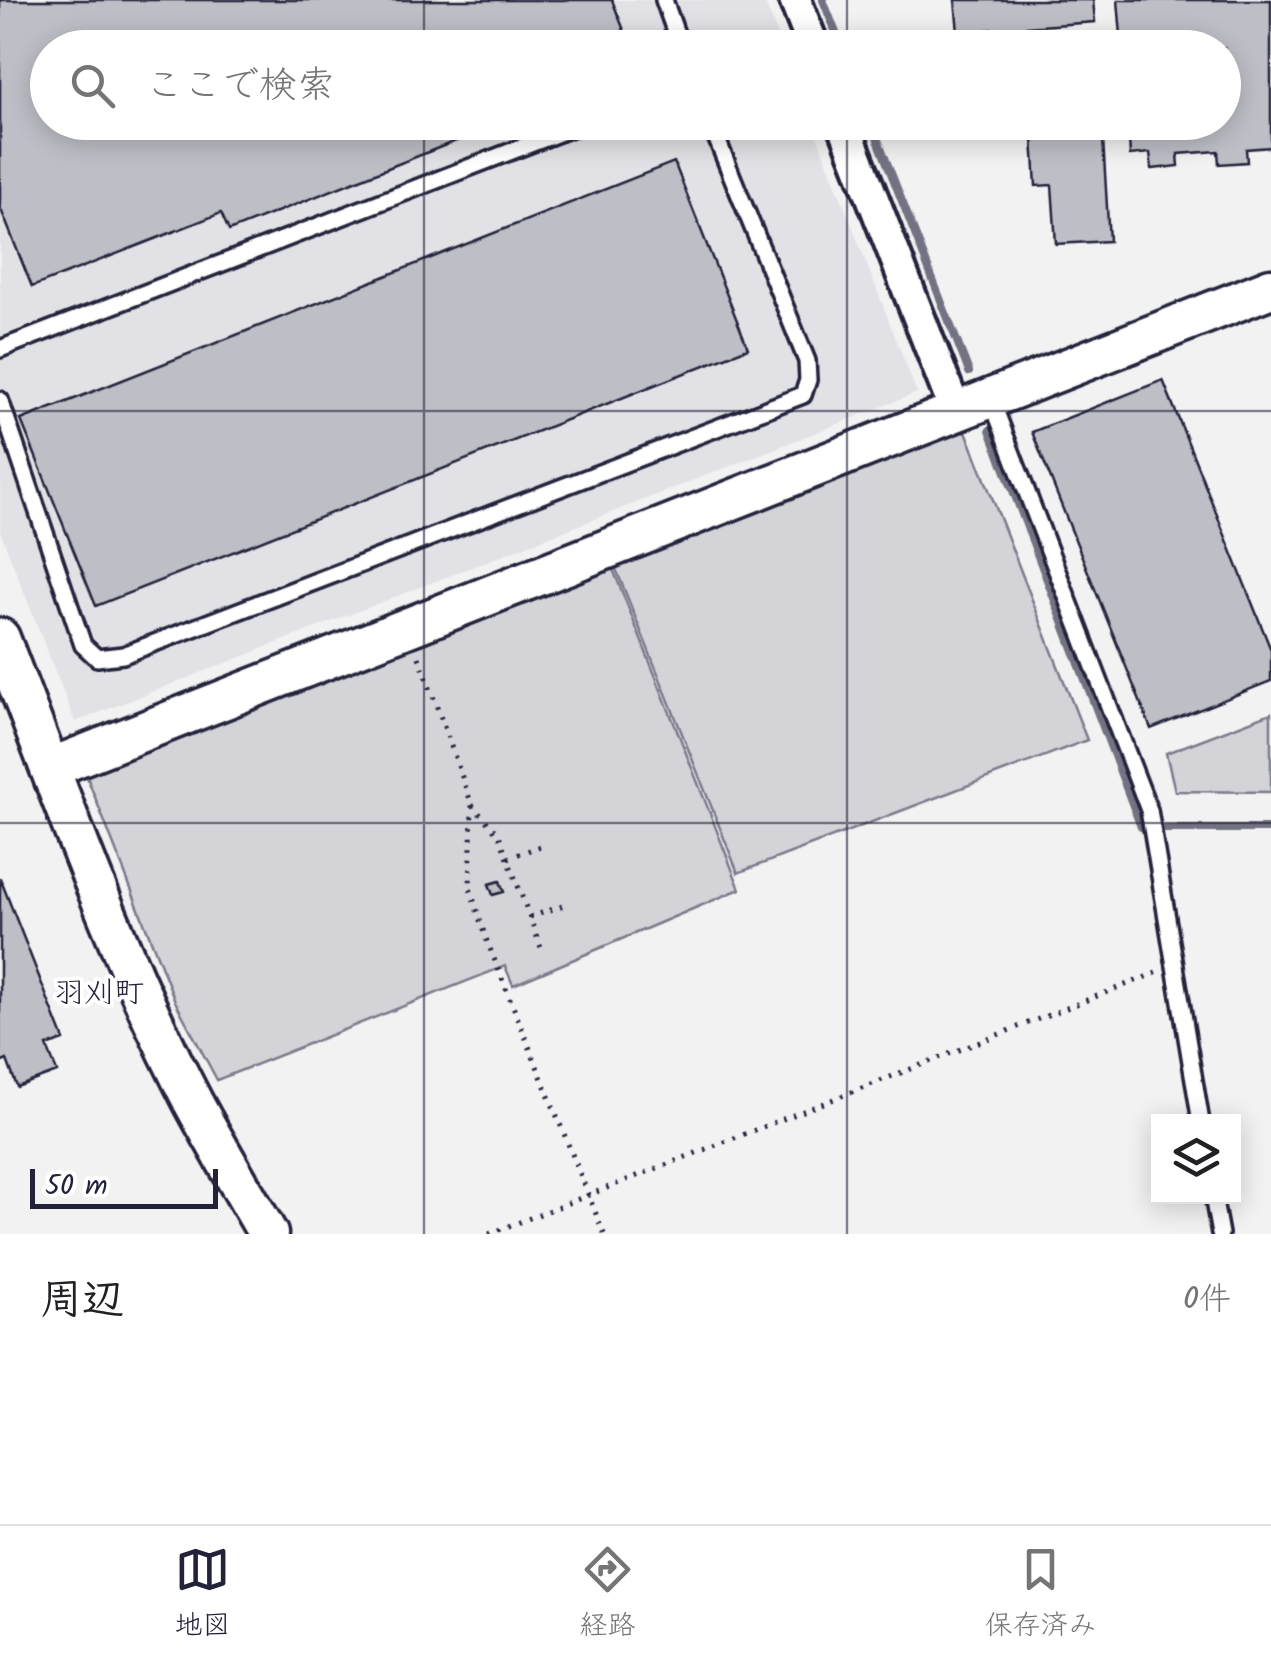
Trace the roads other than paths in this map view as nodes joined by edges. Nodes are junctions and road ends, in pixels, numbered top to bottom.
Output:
1 (664, 0) edge
2 (795, 0) edge
3 (675, 30) edge
4 (807, 30) edge
5 (540, 140) edge
6 (717, 140) edge
7 (850, 140) edge
8 (1271, 288) edge
9 (0, 349) edge
10 (991, 398) junction
11 (0, 400) edge
12 (955, 410) junction
13 (0, 638) edge
14 (50, 768) junction
15 (1200, 1114) edge
16 (1215, 1204) edge
17 (268, 1234) edge
18 (1220, 1234) edge

1 - 3 lane
2 - 4 street
5 - 9 lane
6 - 11 lane
7 - 12 street
8 - 10 street
10 - 12 street
10 - 15 lane
12 - 14 street
13 - 14 street
14 - 17 street
16 - 18 lane

